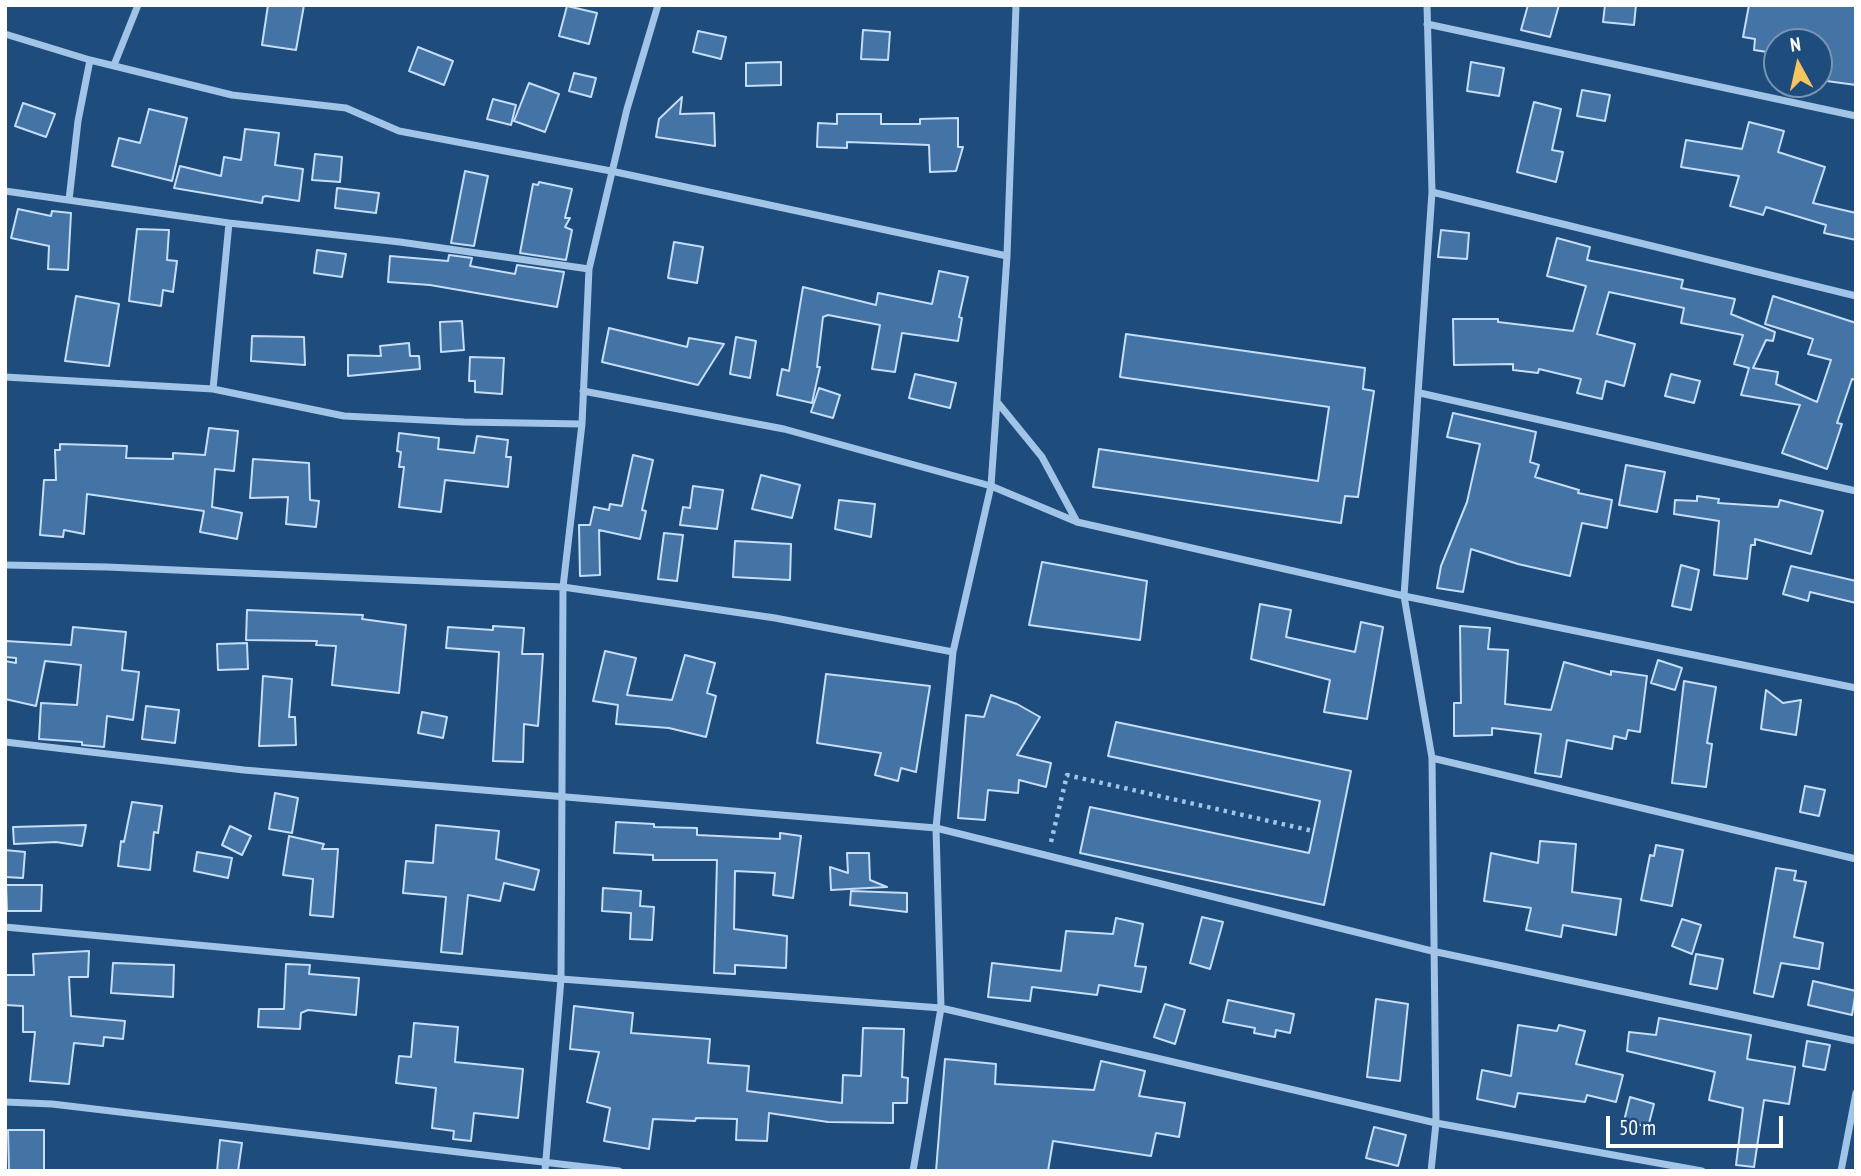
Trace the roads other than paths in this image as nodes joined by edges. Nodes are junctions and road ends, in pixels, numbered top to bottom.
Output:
1 (138, 5) edge
2 (658, 5) edge
3 (1016, 5) edge
4 (1427, 5) edge
5 (1427, 24) junction
6 (5, 34) edge
7 (90, 60) junction
8 (114, 65) junction
9 (1856, 116) edge
10 (611, 171) junction
11 (5, 191) edge
12 (1432, 192) junction
13 (69, 200) junction
14 (229, 223) junction
15 (1007, 256) junction
16 (589, 269) junction
17 (1856, 296) edge
18 (5, 377) edge
19 (213, 389) junction
20 (583, 391) junction
21 (1420, 393) junction
22 (997, 402) junction
23 (582, 424) junction
24 (991, 486) junction
25 (1856, 491) edge
26 (1077, 522) junction
27 (5, 565) edge
28 (563, 587) junction
29 (1404, 596) junction
30 (953, 652) junction
31 (1856, 688) edge
32 (5, 742) edge
33 (1432, 758) junction
34 (563, 799) junction
35 (936, 828) junction
36 (1856, 859) edge
37 (5, 927) edge
38 (1432, 951) junction
39 (561, 979) junction
40 (940, 1008) junction
41 (1856, 1041) edge
42 (1856, 1093) edge
43 (5, 1102) edge
44 (1436, 1123) junction
45 (545, 1167) edge
46 (619, 1171) edge
47 (913, 1171) edge
48 (1432, 1171) edge
49 (1702, 1171) edge
50 (1840, 1171) edge

1 - 8 street
2 - 10 street
3 - 15 street
4 - 5 street
5 - 9 street
5 - 12 street
6 - 7 street
7 - 8 street
7 - 13 street
8 - 10 street
10 - 15 street
10 - 16 street
11 - 13 street
12 - 17 street
12 - 21 street
13 - 14 street
14 - 16 street
14 - 19 street
15 - 22 street
16 - 20 street
18 - 19 street
19 - 23 street
20 - 23 street
20 - 24 street
21 - 25 street
21 - 29 street
22 - 24 street
22 - 26 street
23 - 28 street
24 - 26 street
24 - 30 street
26 - 29 street
27 - 28 street
28 - 30 street
28 - 34 street
29 - 31 street
29 - 33 street
30 - 35 street
32 - 34 street
33 - 36 street
33 - 38 street
34 - 35 street
34 - 39 street
35 - 38 street
35 - 40 street
37 - 39 street
38 - 41 street
38 - 44 street
39 - 40 street
39 - 45 street
40 - 44 street
40 - 47 street
42 - 50 street
43 - 45 street
44 - 48 street
44 - 49 street
45 - 46 street

